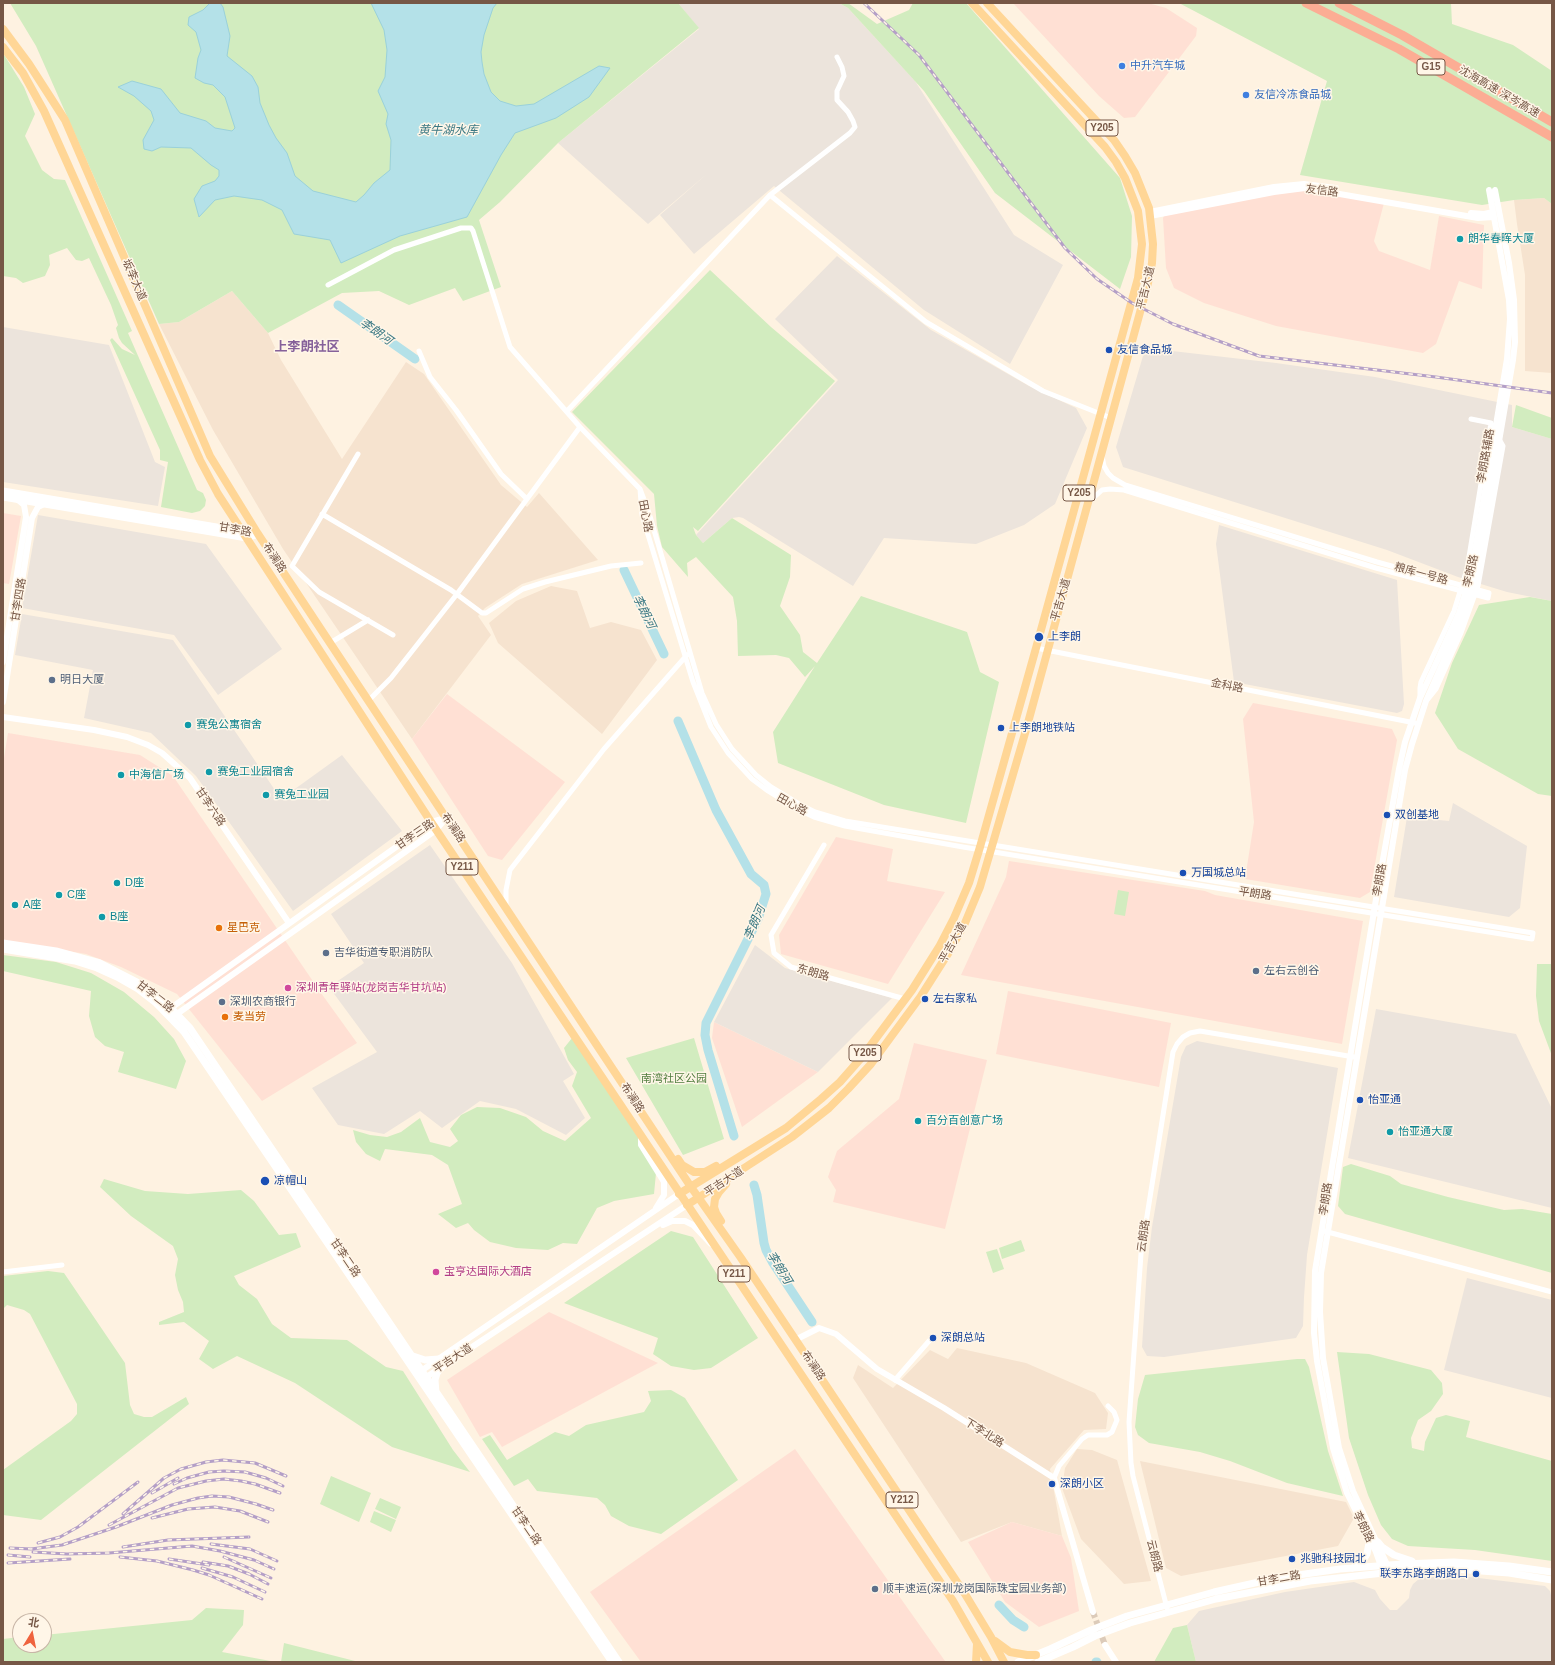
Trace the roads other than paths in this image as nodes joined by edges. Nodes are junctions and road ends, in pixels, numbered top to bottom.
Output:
1 (972, 3) edge
2 (987, 3) edge
3 (1306, 3) edge
4 (1338, 3) edge
5 (3, 29) edge
6 (3, 47) edge
7 (837, 57) dead end
8 (1552, 122) edge
9 (1552, 137) edge
10 (770, 196) junction
11 (1150, 214) junction
12 (1494, 214) junction
13 (328, 285) dead end
14 (1512, 341) junction
15 (419, 351) dead end
16 (567, 411) junction
17 (1100, 414) junction
18 (1111, 418) junction
19 (1471, 419) dead end
20 (1491, 423) junction
21 (580, 427) junction
22 (1102, 451) junction
23 (358, 454) dead end
24 (640, 489) junction
25 (3, 491) edge
26 (3, 497) edge
27 (527, 499) junction
28 (18, 500) junction
29 (1088, 502) junction
30 (44, 504) junction
31 (322, 514) junction
32 (258, 534) junction
33 (245, 535) junction
34 (641, 563) dead end
35 (1462, 588) junction
36 (1476, 592) junction
37 (457, 594) junction
38 (368, 620) junction
39 (393, 635) dead end
40 (330, 643) junction
41 (1036, 648) junction
42 (1047, 650) junction
43 (690, 652) junction
44 (685, 656) junction
45 (3, 662) edge
46 (1423, 699) junction
47 (368, 701) junction
48 (3, 702) edge
49 (3, 717) edge
50 (1415, 722) junction
51 (446, 818) junction
52 (431, 822) junction
53 (436, 830) junction
54 (824, 845) dead end
55 (980, 847) junction
56 (992, 849) junction
57 (506, 906) junction
58 (1378, 911) junction
59 (289, 923) dead end
60 (1532, 936) dead end
61 (3, 943) edge
62 (3, 949) edge
63 (905, 999) junction
64 (173, 1012) junction
65 (1353, 1057) junction
66 (642, 1137) junction
67 (664, 1145) junction
68 (746, 1154) junction
69 (746, 1167) junction
70 (691, 1187) junction
71 (680, 1194) junction
72 (699, 1198) junction
73 (687, 1205) junction
74 (642, 1220) junction
75 (1324, 1231) junction
76 (642, 1235) junction
77 (716, 1247) junction
78 (741, 1258) junction
79 (62, 1265) dead end
80 (3, 1272) edge
81 (1552, 1292) edge
82 (796, 1340) junction
83 (929, 1341) dead end
84 (410, 1354) junction
85 (788, 1355) joint
86 (439, 1359) junction
87 (442, 1367) junction
88 (421, 1376) junction
89 (895, 1380) junction
90 (437, 1395) junction
91 (1108, 1406) dead end
92 (1054, 1478) junction
93 (1368, 1536) junction
94 (1378, 1542) junction
95 (1422, 1563) junction
96 (1352, 1568) junction
97 (1386, 1569) junction
98 (1552, 1572) edge
99 (1552, 1580) edge
100 (1167, 1608) junction
101 (1093, 1612) tunnel mouth
102 (991, 1637) junction
103 (976, 1639) junction
104 (1104, 1645) tunnel mouth
105 (1037, 1658) edge
106 (612, 1662) edge
107 (619, 1662) edge
108 (976, 1662) edge
109 (988, 1662) edge
110 (1004, 1662) edge
111 (1018, 1662) edge
112 (1116, 1662) edge

1 - 17 main road, 平吉大道 / Y205
2 - 11 main road, 平吉大道 / Y205
3 - 9 highway, 沈海高速 深岑高速 / G15
4 - 8 highway, 沈海高速 深岑高速 / G15
5 - 32 main road, 坂李大道
6 - 33 main road, 坂李大道
7 - 10 street
10 - 16 street
10 - 17 street
11 - 12 street, 友信路
11 - 18 main road, 平吉大道 / Y205
12 - 14 street, 李朗路
12 - 14 street, 李朗路
13 - 16 street
14 - 46 street, 李朗路
15 - 27 street
16 - 21 street
17 - 18 street
17 - 41 main road, 平吉大道 / Y205
18 - 22 main road, 平吉大道 / Y205
19 - 20 street
20 - 35 street, 李朗路辅路
20 - 36 street, 李朗路辅路
21 - 24 street
21 - 27 street
22 - 29 main road, 平吉大道 / Y205
22 - 35 street, 粮库一号路
23 - 31 street
24 - 43 street, 田心路
24 - 44 street, 田心路
25 - 33 main road, 甘李路
26 - 28 main road, 甘李路
27 - 37 street
28 - 30 main road, 甘李路
28 - 45 street, 甘李四路
29 - 35 street, 粮库一号路
29 - 42 main road, 平吉大道 / Y205
30 - 33 main road, 甘李路
30 - 48 street, 甘李四路
31 - 37 street
31 - 38 street
32 - 33 main road, 甘李路
32 - 40 main road, 布澜路 / Y211
33 - 52 main road, 布澜路 / Y211
34 - 37 street
35 - 36 street, 粮库一号路
35 - 46 street, 李朗路辅路
36 - 46 street, 李朗路辅路
37 - 47 street
38 - 39 street
38 - 40 street
40 - 47 main road, 布澜路 / Y211
41 - 42 street, 金科路
41 - 55 main road, 平吉大道 / Y205
42 - 50 street, 金科路
42 - 56 main road, 平吉大道 / Y205
43 - 44 street
43 - 55 street, 田心路
44 - 55 street, 田心路
44 - 57 street
46 - 50 street, 李朗路
47 - 51 main road, 布澜路 / Y211
49 - 59 street, 甘李六路
50 - 58 street, 李朗路
51 - 52 street, 甘李三路
51 - 53 street, 甘李三路
51 - 57 main road, 布澜路 / Y211
52 - 53 main road, 布澜路 / Y211
52 - 64 street, 甘李三路
53 - 64 street, 甘李三路
53 - 66 main road, 布澜路 / Y211
54 - 63 street, 东朗路
55 - 56 street, 平朗路
55 - 63 main road, 平吉大道 / Y205
56 - 58 street, 平朗路
56 - 69 main road, 平吉大道 / Y205
57 - 67 main road, 布澜路 / Y211
58 - 60 street, 平朗路
58 - 65 street, 李朗路
61 - 64 main road, 甘李二路
62 - 64 main road, 甘李二路
63 - 68 main road, 平吉大道 / Y205
64 - 84 main road, 甘李二路
64 - 88 main road, 甘李二路
65 - 75 street, 李朗路
65 - 100 street, 云朗路
66 - 71 main road, 布澜路 / Y211
66 - 74 street
67 - 68 main road
67 - 70 main road, 布澜路 / Y211
68 - 70 main road, 平吉大道 / Y205
69 - 72 main road, 平吉大道 / Y205
69 - 78 main road
70 - 71 main road, 平吉大道 / Y205
70 - 72 main road, 布澜路 / Y211
71 - 73 main road, 布澜路 / Y211
71 - 74 street, 平吉大道
72 - 73 main road, 平吉大道 / Y205
72 - 78 main road, 布澜路 / Y211
73 - 76 street, 平吉大道
73 - 77 main road, 布澜路 / Y211
74 - 86 street, 平吉大道
75 - 81 street
75 - 93 street, 李朗路
75 - 94 street, 李朗路
76 - 77 street
76 - 87 street, 平吉大道
77 - 85 main road, 布澜路 / Y211
78 - 82 main road, 布澜路 / Y211
79 - 80 street
82 - 89 street, 下李北路
82 - 102 main road, 布澜路 / Y212
83 - 89 street
84 - 86 main road
84 - 88 main road, 甘李二路
85 - 103 main road, 布澜路 / Y212
86 - 88 street, 平吉大道
87 - 88 street, 平吉大道
87 - 90 main road
88 - 90 main road, 甘李二路
88 - 106 main road, 甘李二路
89 - 92 street, 下李北路
90 - 107 main road, 甘李二路
91 - 92 street
92 - 101 street
93 - 96 main road
93 - 97 street, 李朗路
94 - 95 main road
94 - 97 street, 李朗路
95 - 97 main road, 甘李二路
95 - 98 main road, 甘李二路
96 - 97 main road, 甘李二路
96 - 100 main road, 甘李二路
97 - 99 main road, 甘李二路
97 - 100 main road, 甘李二路
100 - 105 main road, 甘李二路
102 - 105 main road
102 - 110 main road, 布澜路 / Y212
103 - 108 main road
103 - 109 main road, 布澜路 / Y212
104 - 112 street
105 - 111 main road, 甘李二路

